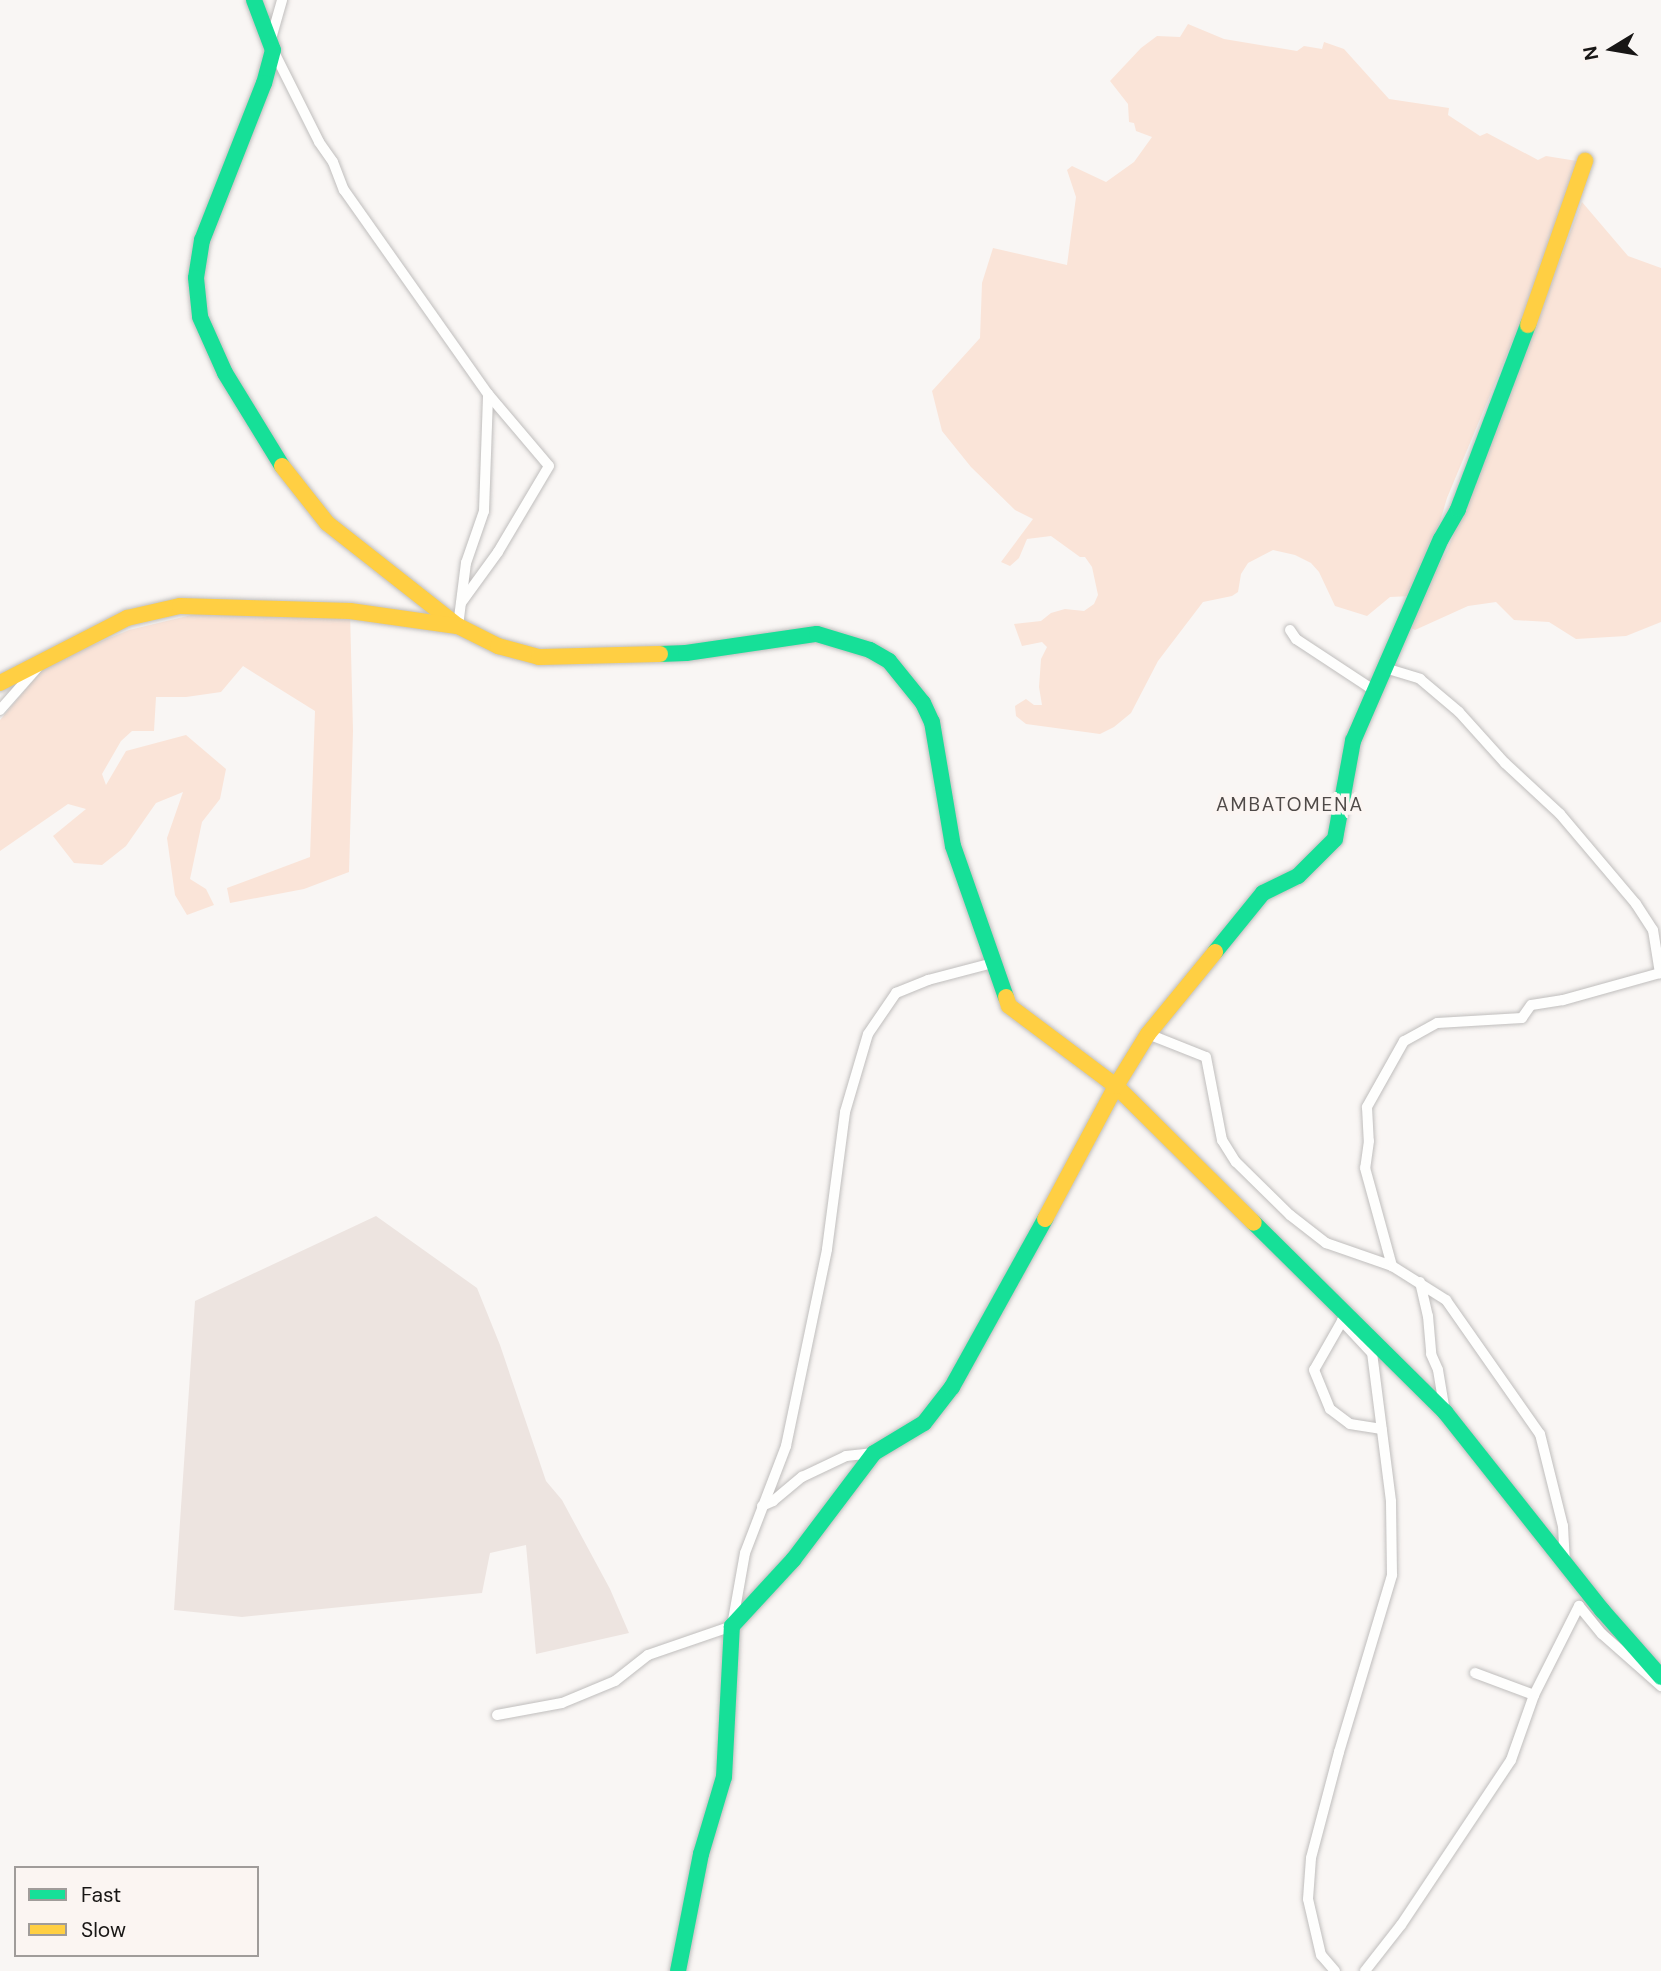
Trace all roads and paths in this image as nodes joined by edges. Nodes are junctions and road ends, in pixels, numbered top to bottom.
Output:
1 (254, 0) edge
2 (282, 0) edge
3 (272, 45) junction
4 (1585, 161) dead end
5 (488, 394) junction
6 (461, 603) junction
7 (458, 626) junction
8 (1290, 630) dead end
9 (42, 662) junction
10 (1385, 668) junction
11 (0, 683) edge
12 (1375, 691) junction
13 (0, 709) edge
14 (993, 963) junction
15 (1148, 1034) junction
16 (1116, 1086) junction
17 (1392, 1266) junction
18 (1420, 1282) junction
19 (1344, 1317) junction
20 (1445, 1412) junction
21 (1382, 1429) junction
22 (874, 1453) junction
23 (762, 1506) junction
24 (1565, 1564) junction
25 (732, 1626) junction
26 (1475, 1673) dead end
27 (1661, 1677) edge
28 (1661, 1686) edge
29 (1534, 1695) junction
30 (497, 1714) dead end
31 (678, 1971) edge
32 (1335, 1971) edge
33 (1366, 1971) edge

1 - 3 street
2 - 3 street
3 - 5 street
3 - 7 street
4 - 10 street
5 - 6 street
5 - 6 street
6 - 7 street
7 - 9 street
7 - 14 street
8 - 12 street
9 - 11 street
9 - 13 street
10 - 12 street
10 - 17 street
12 - 15 street
14 - 16 street
14 - 23 street
15 - 16 street
15 - 17 street
16 - 19 street
16 - 22 street
17 - 18 street
18 - 20 street
18 - 24 street
19 - 20 street
19 - 21 street
19 - 21 street
20 - 24 street
21 - 32 street
22 - 23 street
22 - 25 street
23 - 25 street
24 - 27 street
25 - 30 street
25 - 31 street
26 - 29 street
28 - 29 street
29 - 33 street

